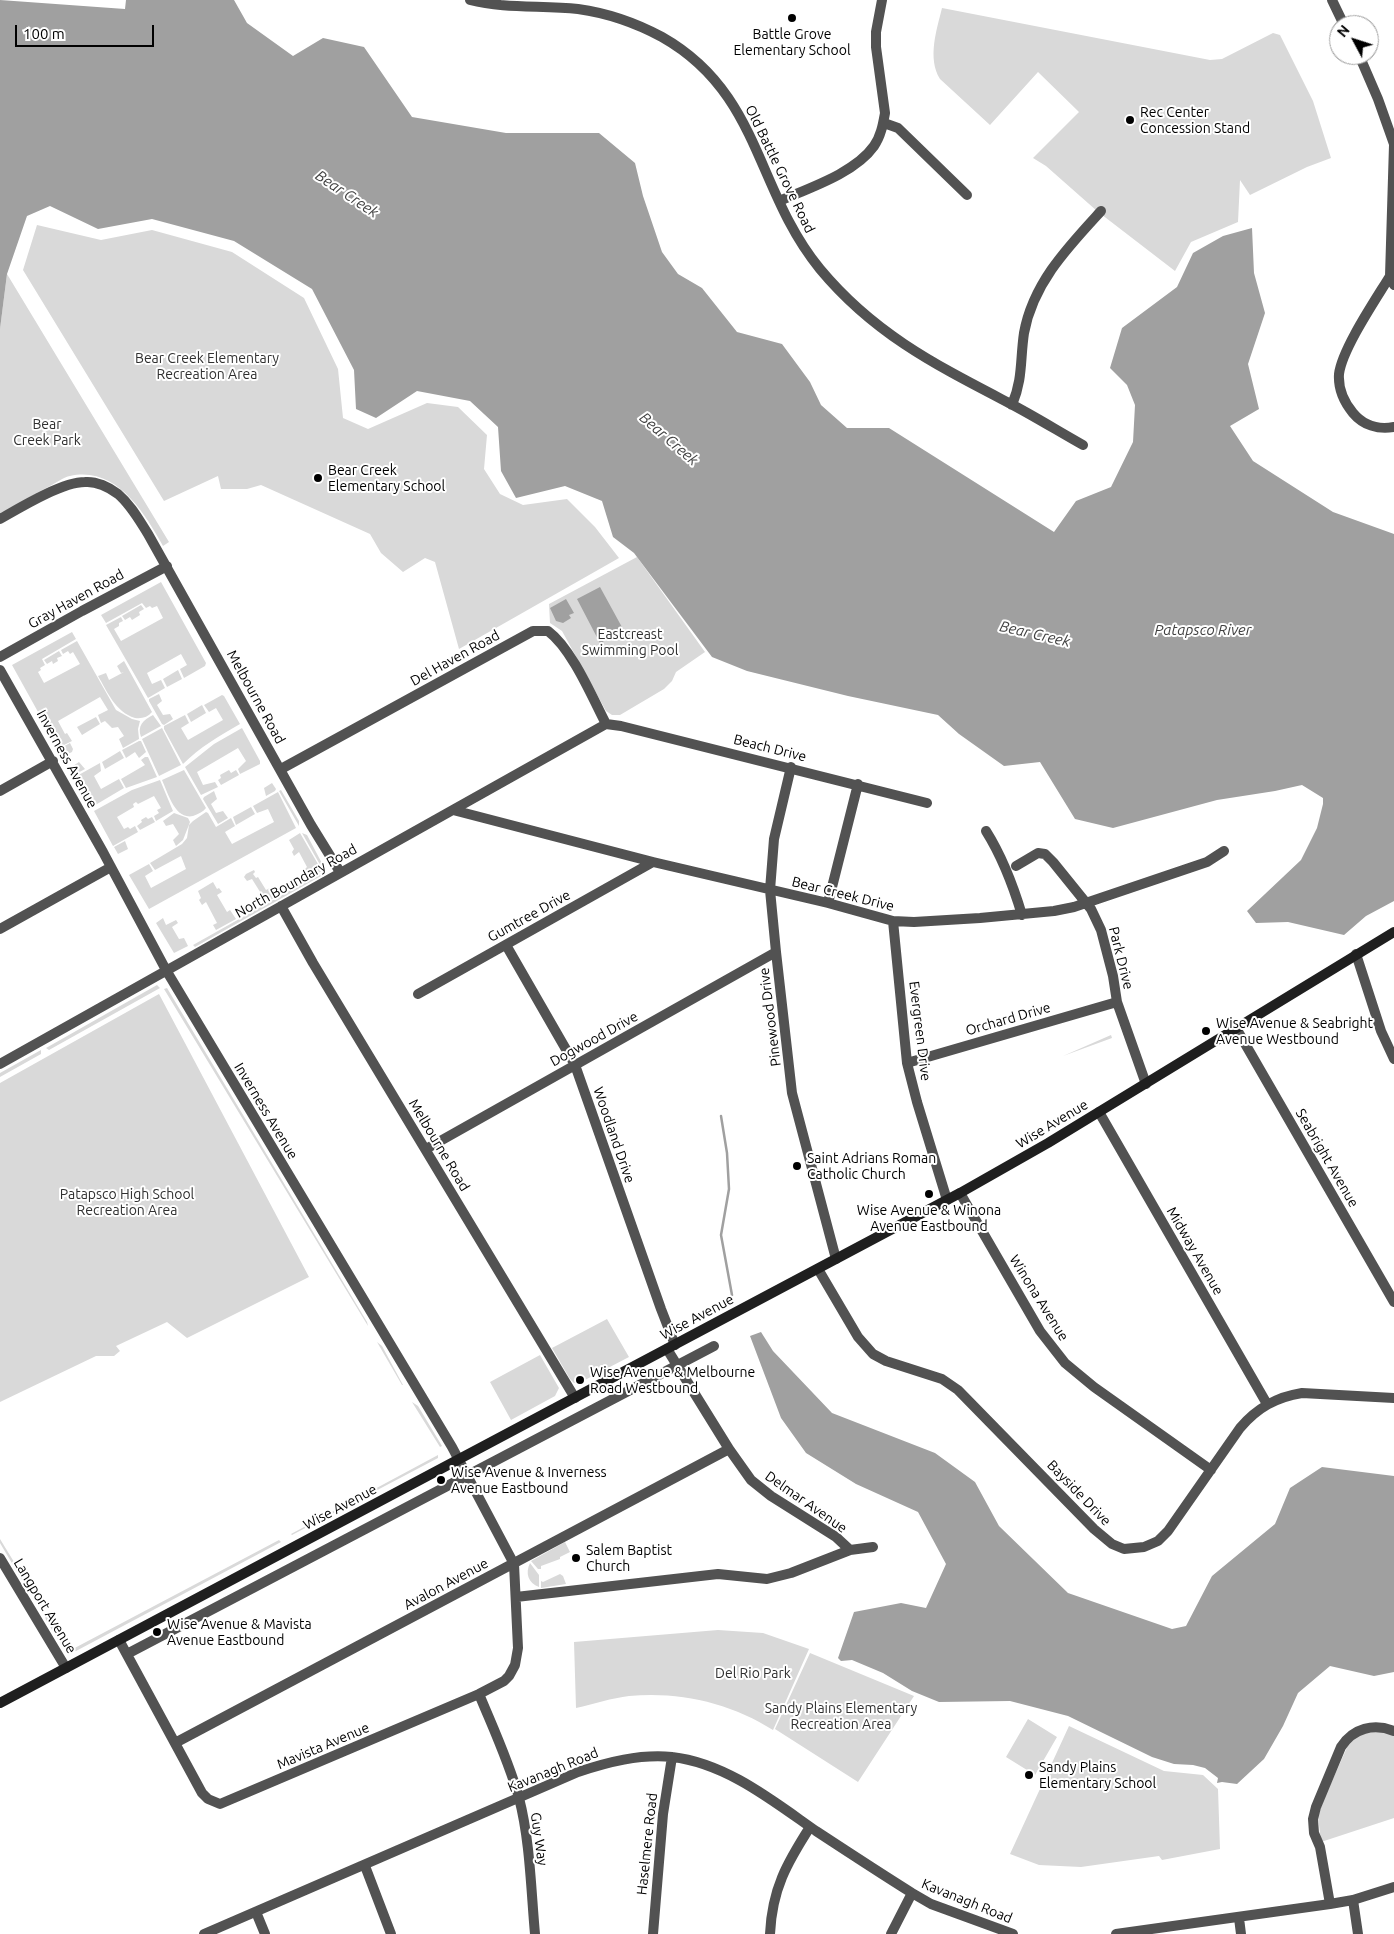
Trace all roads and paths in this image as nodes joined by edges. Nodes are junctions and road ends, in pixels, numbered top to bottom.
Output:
1 (470, 0) edge
2 (882, 0) edge
3 (1332, 0) edge
4 (1339, 15) edge
5 (1363, 65) edge
6 (884, 123) junction
7 (1394, 145) edge
8 (967, 195) dead end
9 (779, 201) junction
10 (1100, 211) dead end
11 (1392, 280) edge
12 (1012, 405) junction
13 (1394, 427) edge
14 (1083, 445) dead end
15 (0, 519) edge
16 (167, 566) junction
17 (0, 657) edge
18 (0, 670) edge
19 (606, 724) junction
20 (53, 761) junction
21 (791, 768) junction
22 (281, 769) junction
23 (858, 784) junction
24 (0, 791) edge
25 (927, 803) dead end
26 (453, 810) junction
27 (986, 831) dead end
28 (1224, 851) dead end
29 (653, 862) junction
30 (1016, 866) dead end
31 (112, 867) junction
32 (340, 872) junction
33 (770, 890) junction
34 (828, 903) junction
35 (1087, 903) junction
36 (281, 906) junction
37 (1022, 915) junction
38 (893, 921) junction
39 (0, 929) edge
40 (1394, 932) edge
41 (506, 945) junction
42 (776, 952) junction
43 (1356, 954) junction
44 (166, 970) junction
45 (418, 994) dead end
46 (1117, 1002) junction
47 (1236, 1028) junction
48 (1394, 1059) edge
49 (907, 1063) junction
50 (0, 1064) edge
51 (574, 1065) junction
52 (1146, 1084) junction
53 (1099, 1112) junction
54 (426, 1149) junction
55 (960, 1193) junction
56 (947, 1200) junction
57 (836, 1259) junction
58 (818, 1268) junction
59 (1394, 1302) edge
60 (714, 1346) dead end
61 (671, 1347) junction
62 (676, 1366) junction
63 (575, 1398) junction
64 (1394, 1398) edge
65 (1267, 1404) junction
66 (728, 1449) junction
67 (459, 1460) junction
68 (1210, 1470) junction
69 (467, 1475) junction
70 (873, 1547) dead end
71 (850, 1550) junction
72 (0, 1558) edge
73 (514, 1564) junction
74 (516, 1597) junction
75 (119, 1640) junction
76 (127, 1654) junction
77 (66, 1668) junction
78 (479, 1694) junction
79 (0, 1703) edge
80 (1394, 1732) edge
81 (175, 1742) junction
82 (672, 1757) junction
83 (519, 1798) junction
84 (810, 1827) junction
85 (365, 1866) junction
86 (1394, 1887) edge
87 (912, 1894) junction
88 (1353, 1900) junction
89 (1330, 1904) junction
90 (256, 1912) junction
91 (1239, 1918) junction
92 (204, 1934) edge
93 (265, 1934) edge
94 (391, 1934) edge
95 (535, 1934) edge
96 (653, 1934) edge
97 (770, 1934) edge
98 (890, 1934) edge
99 (1013, 1934) edge
100 (1121, 1934) edge
101 (1241, 1934) edge
102 (1358, 1934) edge

1 - 9 street, Old Battle Grove Road
2 - 6 street
3 - 4 street
5 - 7 street
6 - 8 street
6 - 9 street
7 - 11 street
9 - 12 street, Old Battle Grove Road
10 - 12 street
11 - 13 street
12 - 14 street, Old Battle Grove Road
15 - 16 street, Melbourne Road
16 - 17 street, Gray Haven Road
16 - 22 street, Melbourne Road
18 - 20 street, Inverness Avenue
19 - 21 street, Beach Drive
19 - 22 street, Del Haven Road
19 - 26 street, North Boundary Road
20 - 24 street
20 - 31 street, Inverness Avenue
21 - 23 street, Beach Drive
21 - 33 street, Pinewood Drive
22 - 32 street, Melbourne Road
23 - 25 street, Beach Drive
23 - 34 street
26 - 29 street, Bear Creek Drive
26 - 32 street, North Boundary Road
27 - 37 street
28 - 35 street, Bear Creek Drive
29 - 33 street, Bear Creek Drive
29 - 41 street, Gumtree Drive
30 - 35 street, Park Drive
31 - 39 street
31 - 44 street, Inverness Avenue
32 - 36 street, North Boundary Road
33 - 34 street, Bear Creek Drive
33 - 42 street, Pinewood Drive
34 - 38 street, Bear Creek Drive
35 - 37 street, Bear Creek Drive
35 - 46 street, Park Drive
36 - 44 street, North Boundary Road
36 - 54 street, Melbourne Road
37 - 38 street, Bear Creek Drive
38 - 49 street, Evergreen Drive
40 - 43 main road, Wise Avenue
41 - 45 street, Gumtree Drive
41 - 51 street, Woodland Drive
42 - 51 street, Dogwood Drive
42 - 57 street, Pinewood Drive
43 - 47 main road, Wise Avenue
43 - 48 street
44 - 50 street, North Boundary Road
44 - 67 street, Inverness Avenue
46 - 49 street, Orchard Drive
46 - 52 street, Park Drive
47 - 52 main road, Wise Avenue
47 - 59 street, Seabright Avenue
49 - 56 street, Evergreen Drive
51 - 54 street, Dogwood Drive
51 - 61 street, Woodland Drive
52 - 53 main road, Wise Avenue
53 - 55 main road, Wise Avenue
53 - 65 street, Midway Avenue
54 - 63 street, Melbourne Road
55 - 56 main road, Wise Avenue
55 - 68 street, Winona Avenue
56 - 57 main road, Wise Avenue
57 - 58 main road, Wise Avenue
58 - 61 main road, Wise Avenue
58 - 68 street, Bayside Drive
60 - 62 street
61 - 62 street, Delmar Avenue
61 - 63 main road, Wise Avenue
62 - 66 street, Delmar Avenue
62 - 69 street
63 - 67 main road, Wise Avenue
64 - 65 street, Bayside Drive
65 - 68 street, Bayside Drive
66 - 71 street, Delmar Avenue
66 - 73 street, Avalon Avenue
67 - 69 street, Inverness Avenue
67 - 75 main road, Wise Avenue
69 - 73 street, Inverness Avenue
69 - 76 street
70 - 71 street
71 - 74 street
72 - 77 street, Langport Avenue
73 - 74 street, Mavista Avenue
73 - 81 street, Avalon Avenue
74 - 78 street, Mavista Avenue
75 - 76 street, Mavista Avenue
75 - 77 main road, Wise Avenue
76 - 81 street, Mavista Avenue
77 - 79 main road, Wise Avenue
78 - 81 street, Mavista Avenue
78 - 83 street, Guy Way
80 - 89 street
82 - 83 street, Kavanagh Road
82 - 84 street, Kavanagh Road
82 - 96 street, Haselmere Road
83 - 85 street, Kavanagh Road
83 - 95 street, Guy Way
84 - 87 street, Kavanagh Road
84 - 97 street
85 - 90 street, Kavanagh Road
85 - 94 street
86 - 88 street
87 - 98 street
87 - 99 street, Kavanagh Road
88 - 89 street
88 - 102 street
89 - 91 street
90 - 92 street, Kavanagh Road
90 - 93 street
91 - 100 street
91 - 101 street

